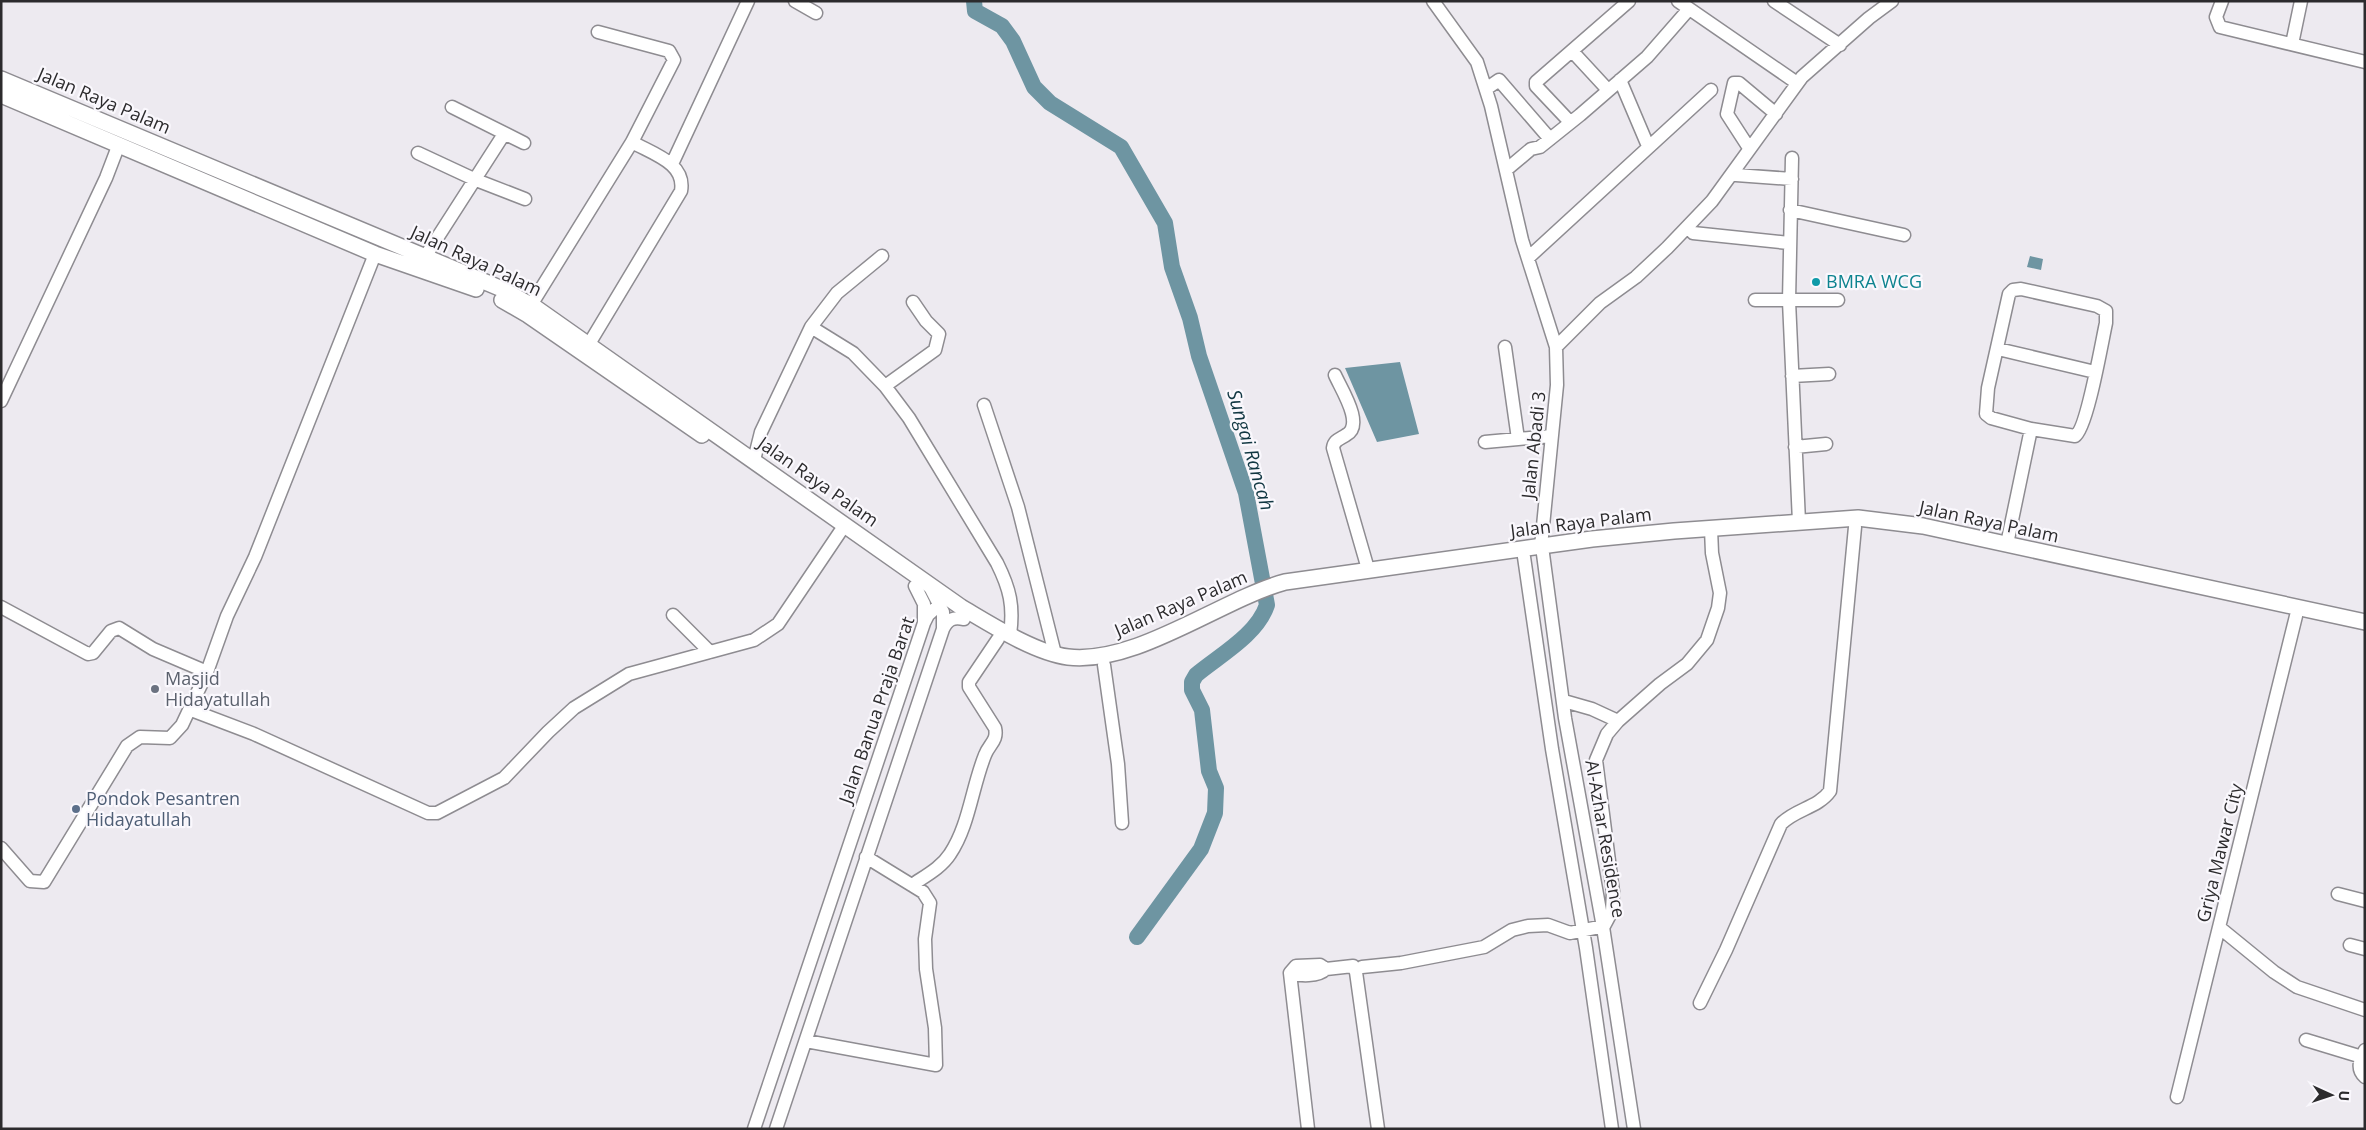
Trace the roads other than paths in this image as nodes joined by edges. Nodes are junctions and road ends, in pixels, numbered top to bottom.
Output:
1 (748, 1) edge
2 (795, 1) edge
3 (1433, 1) edge
4 (1629, 1) edge
5 (1678, 1) edge
6 (1774, 1) edge
7 (1892, 1) edge
8 (2222, 1) edge
9 (2301, 1) edge
10 (1689, 10) junction
11 (816, 13) dead end
12 (598, 32) dead end
13 (2292, 44) junction
14 (1840, 45) junction
15 (1572, 51) junction
16 (2365, 62) edge
17 (1, 79) edge
18 (1620, 80) junction
19 (1796, 83) junction
20 (1486, 89) junction
21 (1608, 90) junction
22 (1711, 90) dead end
23 (1, 95) edge
24 (452, 107) dead end
25 (1776, 114) junction
26 (1570, 122) junction
27 (504, 134) junction
28 (632, 142) junction
29 (524, 143) dead end
30 (1545, 143) junction
31 (119, 144) junction
32 (1648, 146) junction
33 (1749, 148) junction
34 (418, 153) dead end
35 (1792, 158) dead end
36 (672, 164) junction
37 (1507, 175) junction
38 (1736, 175) dead end
39 (1792, 179) junction
40 (476, 180) junction
41 (525, 199) dead end
42 (1790, 210) junction
43 (1693, 233) dead end
44 (1904, 235) dead end
45 (1789, 243) junction
46 (375, 254) junction
47 (882, 256) dead end
48 (426, 257) junction
49 (1528, 258) junction
50 (1755, 300) dead end
51 (1838, 300) dead end
52 (1789, 301) junction
53 (913, 302) dead end
54 (531, 305) junction
55 (811, 327) junction
56 (589, 344) junction
57 (1505, 347) dead end
58 (1556, 347) junction
59 (1998, 349) junction
60 (2095, 372) junction
61 (1828, 374) dead end
62 (1335, 375) dead end
63 (1792, 376) junction
64 (635, 383) junction
65 (885, 386) junction
66 (1, 401) edge
67 (984, 405) dead end
68 (2031, 429) junction
69 (1552, 436) junction
70 (1518, 439) junction
71 (1485, 442) dead end
72 (1826, 444) dead end
73 (1795, 447) junction
74 (754, 460) junction
75 (1799, 522) junction
76 (1855, 528) junction
77 (840, 532) junction
78 (1711, 533) junction
79 (2007, 544) junction
80 (1542, 550) junction
81 (1524, 557) junction
82 (1452, 562) junction
83 (1368, 569) junction
84 (922, 586) junction
85 (1266, 592) junction
86 (1251, 598) junction
87 (940, 604) junction
88 (1, 607) edge
89 (963, 613) junction
90 (673, 614) dead end
91 (2296, 616) junction
92 (924, 622) junction
93 (2365, 622) edge
94 (943, 629) junction
95 (2365, 631) edge
96 (1004, 637) junction
97 (710, 652) junction
98 (1055, 654) junction
99 (1104, 665) junction
100 (207, 672) junction
101 (1564, 701) junction
102 (191, 710) junction
103 (1618, 721) junction
104 (1122, 823) dead end
105 (1, 848) edge
106 (866, 857) junction
107 (912, 885) junction
108 (2338, 894) dead end
109 (2365, 902) edge
110 (1603, 927) junction
111 (2220, 928) junction
112 (1583, 932) junction
113 (1606, 945) junction
114 (2350, 945) dead end
115 (1586, 948) junction
116 (2365, 949) edge
117 (1362, 967) dead end
118 (1700, 1003) dead end
119 (2365, 1010) edge
120 (2306, 1040) dead end
121 (806, 1041) junction
122 (2363, 1053) edge
123 (2365, 1077) edge
124 (2177, 1097) dead end
125 (754, 1129) edge
126 (776, 1129) edge
127 (1308, 1129) edge
128 (1378, 1129) edge
129 (1612, 1129) edge
130 (1634, 1129) edge

1 - 36 street
2 - 11 street
3 - 20 street, Jalan Abadi 3
4 - 15 street
5 - 10 street
6 - 14 street
7 - 14 street
8 - 13 street
9 - 13 street
10 - 18 street
10 - 19 street
12 - 28 street
13 - 16 street
14 - 19 street
15 - 21 street
15 - 26 street
17 - 48 main road, Jalan Raya Palam
18 - 21 street
18 - 32 street
19 - 25 street
20 - 30 street
20 - 37 street, Jalan Abadi 3
21 - 26 street
22 - 32 street
23 - 31 main road, Jalan Raya Palam
24 - 27 street
25 - 33 street
25 - 33 street
26 - 30 street
27 - 29 street
27 - 40 street
28 - 36 street
28 - 54 street
30 - 37 street
31 - 46 main road, Jalan Raya Palam
31 - 66 street
32 - 49 street
33 - 58 street
34 - 40 street
35 - 39 street
36 - 56 street
37 - 49 street, Jalan Abadi 3
38 - 39 street
39 - 42 street
40 - 41 street
40 - 48 street
42 - 44 street
42 - 45 street
43 - 45 street
45 - 52 street
46 - 64 main road, Jalan Raya Palam
46 - 100 street
47 - 55 street
48 - 54 main road, Jalan Raya Palam
49 - 58 street, Jalan Abadi 3
50 - 52 street
51 - 52 street
52 - 63 street
53 - 65 street
54 - 56 main road, Jalan Raya Palam
55 - 65 street
55 - 74 street
56 - 64 main road, Jalan Raya Palam
57 - 70 street
58 - 69 street, Jalan Abadi 3
59 - 60 street
59 - 60 street
59 - 68 street
60 - 68 street
61 - 63 street
62 - 83 street
63 - 73 street
64 - 74 main road, Jalan Raya Palam
64 - 77 main road, Jalan Raya Palam
65 - 96 street
67 - 98 street
68 - 79 street
69 - 70 street
69 - 80 street, Jalan Abadi 3
70 - 71 street
72 - 73 street
73 - 75 street
74 - 84 main road, Jalan Raya Palam
75 - 78 main road, Jalan Raya Palam
75 - 79 main road, Jalan Raya Palam
76 - 78 main road, Jalan Raya Palam
76 - 91 main road, Jalan Raya Palam
76 - 118 street
77 - 84 main road, Jalan Raya Palam
77 - 97 street
78 - 80 main road, Jalan Raya Palam
78 - 103 street
79 - 93 main road, Jalan Raya Palam
80 - 81 main road, Jalan Raya Palam
80 - 82 main road, Jalan Raya Palam
80 - 101 street, Al-Azhar Residence
81 - 82 main road, Jalan Raya Palam
81 - 112 street, Al-Azhar Residence
82 - 83 main road, Jalan Raya Palam
82 - 85 main road, Jalan Raya Palam
83 - 85 main road, Jalan Raya Palam
84 - 87 main road, Jalan Raya Palam
84 - 89 main road, Jalan Raya Palam
84 - 92 street
85 - 86 main road, Jalan Raya Palam
86 - 98 main road, Jalan Raya Palam
86 - 99 main road, Jalan Raya Palam
87 - 89 main road, Jalan Raya Palam
87 - 92 street, Jalan Banua Praja Barat
87 - 94 street, Jalan Banua Praja Barat
88 - 100 street
89 - 94 street
89 - 96 main road, Jalan Raya Palam
90 - 97 street
91 - 95 main road, Jalan Raya Palam
91 - 111 street, Griya Mawar City
92 - 125 street, Jalan Banua Praja Barat
94 - 106 street, Jalan Banua Praja Barat
96 - 98 main road, Jalan Raya Palam
96 - 99 main road, Jalan Raya Palam
96 - 107 street
97 - 102 street
99 - 104 street
100 - 102 street
101 - 103 street
101 - 110 street, Al-Azhar Residence
102 - 105 street
103 - 110 street
106 - 107 street
106 - 121 street, Jalan Banua Praja Barat
107 - 121 street
108 - 109 street
110 - 112 street
110 - 113 street, Al-Azhar Residence
111 - 119 street
111 - 124 street, Griya Mawar City
112 - 115 street, Al-Azhar Residence
112 - 117 street
113 - 115 street
113 - 130 street, Al-Azhar Residence
114 - 116 street
115 - 129 street, Al-Azhar Residence
120 - 122 street
121 - 126 street, Jalan Banua Praja Barat
122 - 123 street
127 - 128 street

